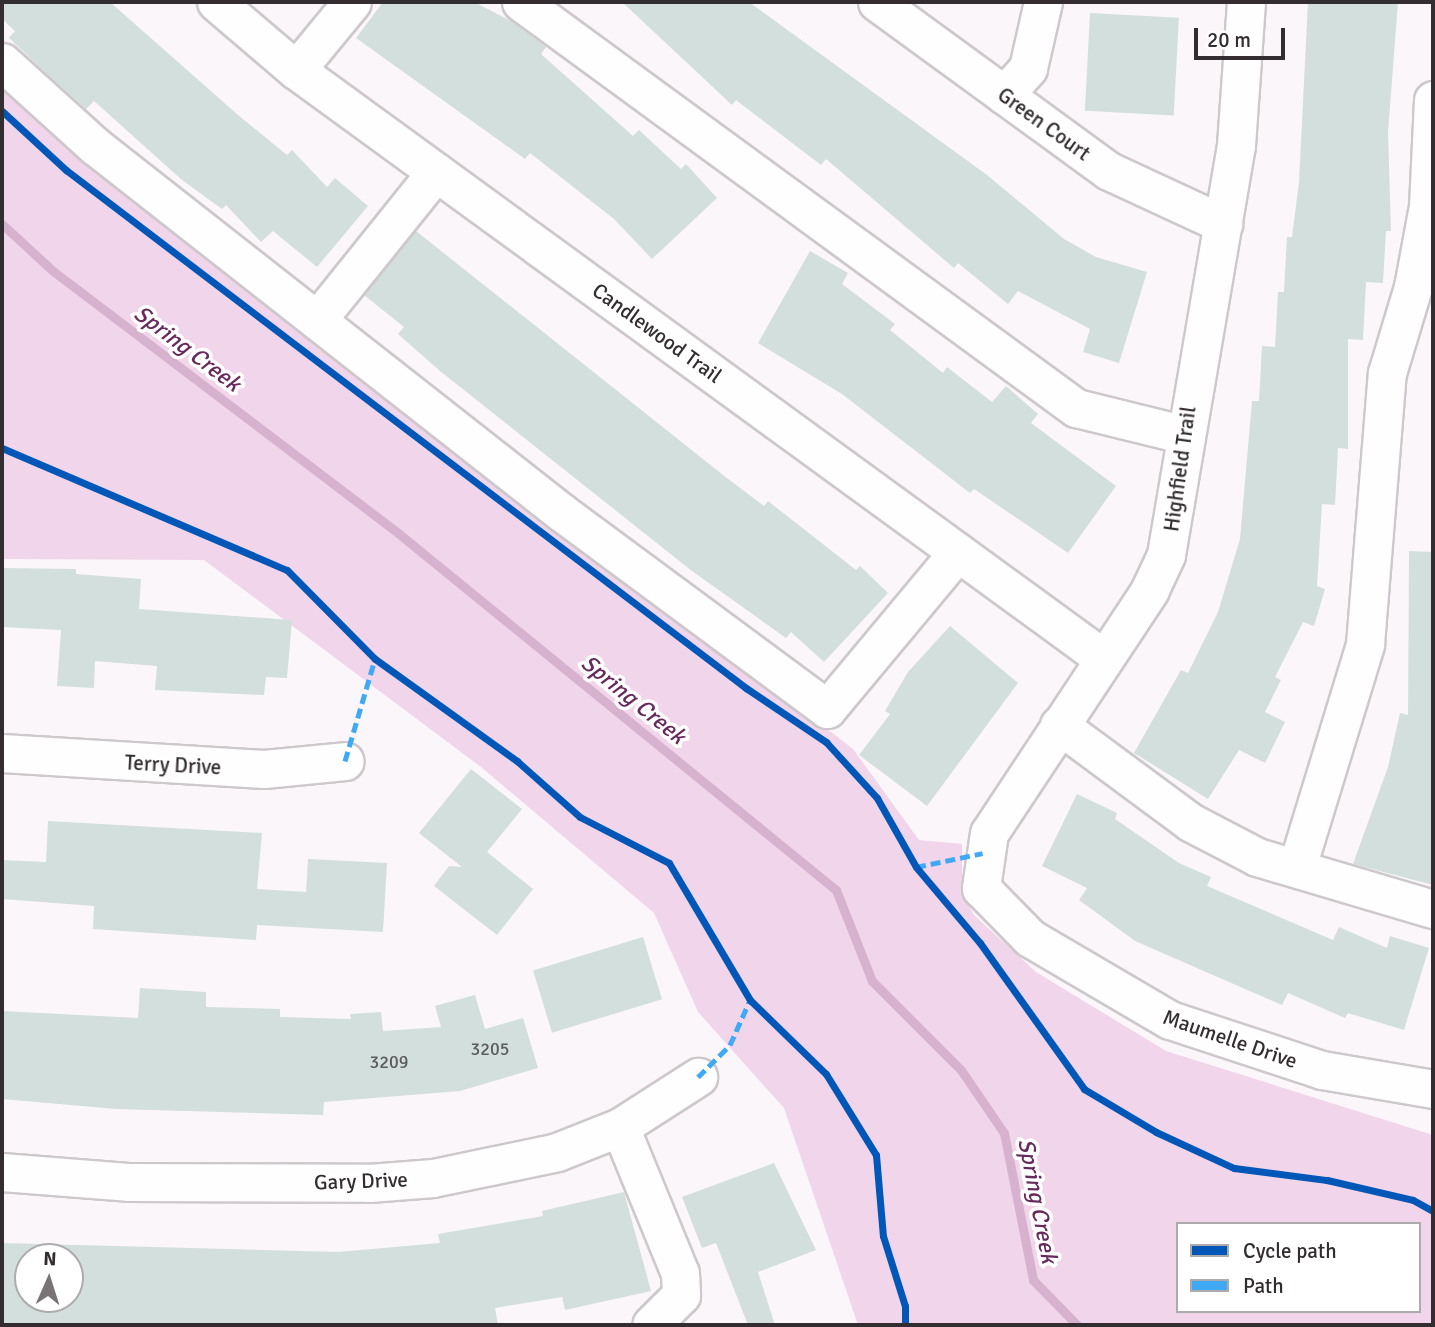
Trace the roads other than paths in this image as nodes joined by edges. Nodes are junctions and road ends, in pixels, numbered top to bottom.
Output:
1 (216, 2) edge
2 (352, 2) edge
3 (521, 2) edge
4 (877, 2) edge
5 (1043, 2) edge
6 (1246, 2) edge
7 (2, 62) edge
8 (296, 70) junction
9 (1004, 95) junction
10 (1433, 100) edge
11 (436, 172) junction
12 (1223, 223) junction
13 (317, 320) junction
14 (1186, 435) junction
15 (958, 552) junction
16 (1103, 658) junction
17 (1059, 725) junction
18 (2, 754) edge
19 (345, 761) dead end
20 (1297, 867) junction
21 (981, 888) joint
22 (1433, 909) edge
23 (698, 1077) dead end
24 (1433, 1087) edge
25 (620, 1127) junction
26 (2, 1172) edge
27 (651, 1325) edge

1 - 8 street, Candlewood Trail
2 - 8 street
3 - 14 street
4 - 9 street, Green Court
5 - 9 street
6 - 12 street, Highfield Trail
7 - 13 street
8 - 11 street, Candlewood Trail
9 - 12 street, Green Court
10 - 20 street
11 - 13 street
11 - 15 street, Candlewood Trail
12 - 14 street, Highfield Trail
13 - 15 street
14 - 16 street, Highfield Trail
15 - 16 street, Candlewood Trail
16 - 17 street, Highfield Trail
17 - 20 street
17 - 21 street, Highfield Trail
18 - 19 street, Terry Drive
20 - 22 street
21 - 24 street, Maumelle Drive
23 - 25 street, Gary Drive
25 - 26 street, Gary Drive
25 - 27 street

